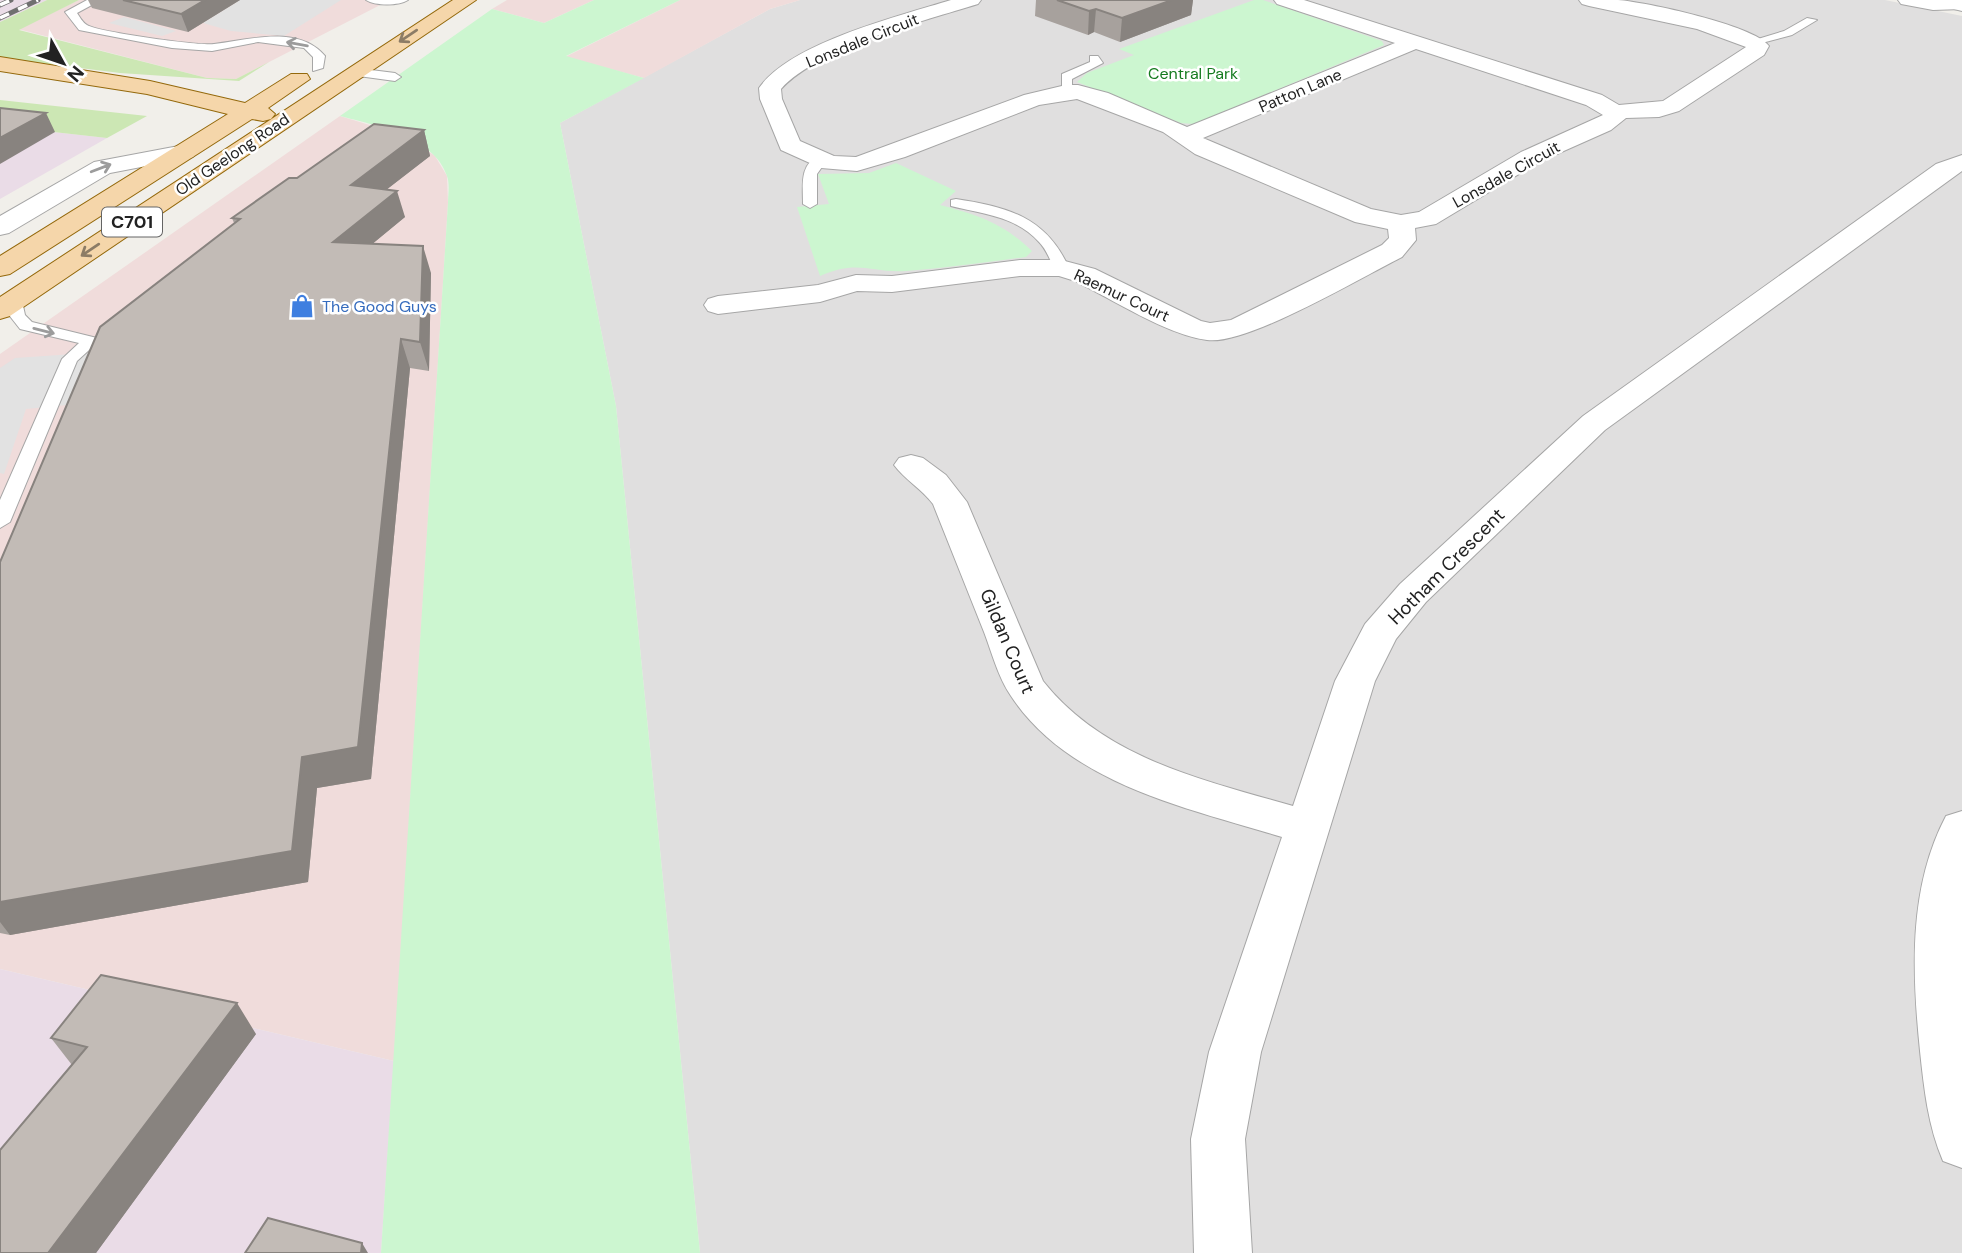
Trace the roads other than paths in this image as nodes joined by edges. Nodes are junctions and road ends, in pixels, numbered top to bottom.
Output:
1 (96, 0) edge
2 (402, 0) edge
3 (422, 0) edge
4 (466, 0) edge
5 (971, 0) edge
6 (1356, 0) edge
7 (1589, 0) edge
8 (1908, 0) edge
9 (377, 1) edge
10 (1954, 3) edge
11 (1307, 5) edge
12 (1811, 20) dead end
13 (386, 23) dead end
14 (1754, 42) junction
15 (1413, 43) junction
16 (335, 55) dead end
17 (1094, 58) dead end
18 (0, 64) edge
19 (317, 68) junction
20 (355, 72) junction
21 (395, 77) dead end
22 (0, 84) edge
23 (290, 85) junction
24 (150, 88) junction
25 (1066, 92) junction
26 (1616, 112) junction
27 (241, 116) junction
28 (282, 121) junction
29 (1186, 135) junction
30 (184, 152) junction
31 (820, 160) junction
32 (1962, 162) edge
33 (956, 203) dead end
34 (810, 204) dead end
35 (1401, 223) junction
36 (0, 227) edge
37 (0, 268) edge
38 (1061, 268) junction
39 (718, 304) dead end
40 (7, 305) edge
41 (911, 465) dead end
42 (8, 482) edge
43 (2, 510) edge
44 (1308, 828) junction
45 (1962, 828) edge
46 (1962, 1143) edge
47 (1223, 1253) edge

19 -> 1 lane
2 - 9 lane
3 - 13 main road
4 -> 20 main road, Old Geelong Road / C701
5 - 31 street, Lonsdale Circuit
6 - 11 street
7 - 14 street
8 - 10 street
11 - 15 street
12 - 14 lane
14 - 26 street
15 - 26 street
15 - 29 street, Patton Lane
16 - 19 main road, Old Geelong Road / C701
17 - 25 lane
18 - 24 main road
19 - 23 main road, Old Geelong Road / C701
20 - 21 lane
20 - 28 main road, Old Geelong Road / C701
22 - 27 main road
23 - 24 main road
23 - 27 main road, Old Geelong Road / C701
24 - 27 main road
25 - 29 street, Lonsdale Circuit
25 - 31 street, Lonsdale Circuit
26 - 35 street, Lonsdale Circuit
27 - 28 main road
27 - 30 main road, Old Geelong Road / C701
28 -> 40 main road, Old Geelong Road / C701
29 - 35 street, Lonsdale Circuit
36 -> 30 street, Old Geelong Road
30 - 37 main road, Old Geelong Road / C701
31 - 34 lane
32 - 44 street, Hotham Crescent
33 - 38 lane
35 - 38 street, Raemur Court
38 - 39 street, Raemur Court
40 -> 42 lane
41 - 44 street, Gildan Court
42 - 43 lane
44 - 47 street, Hotham Crescent
45 - 46 street

